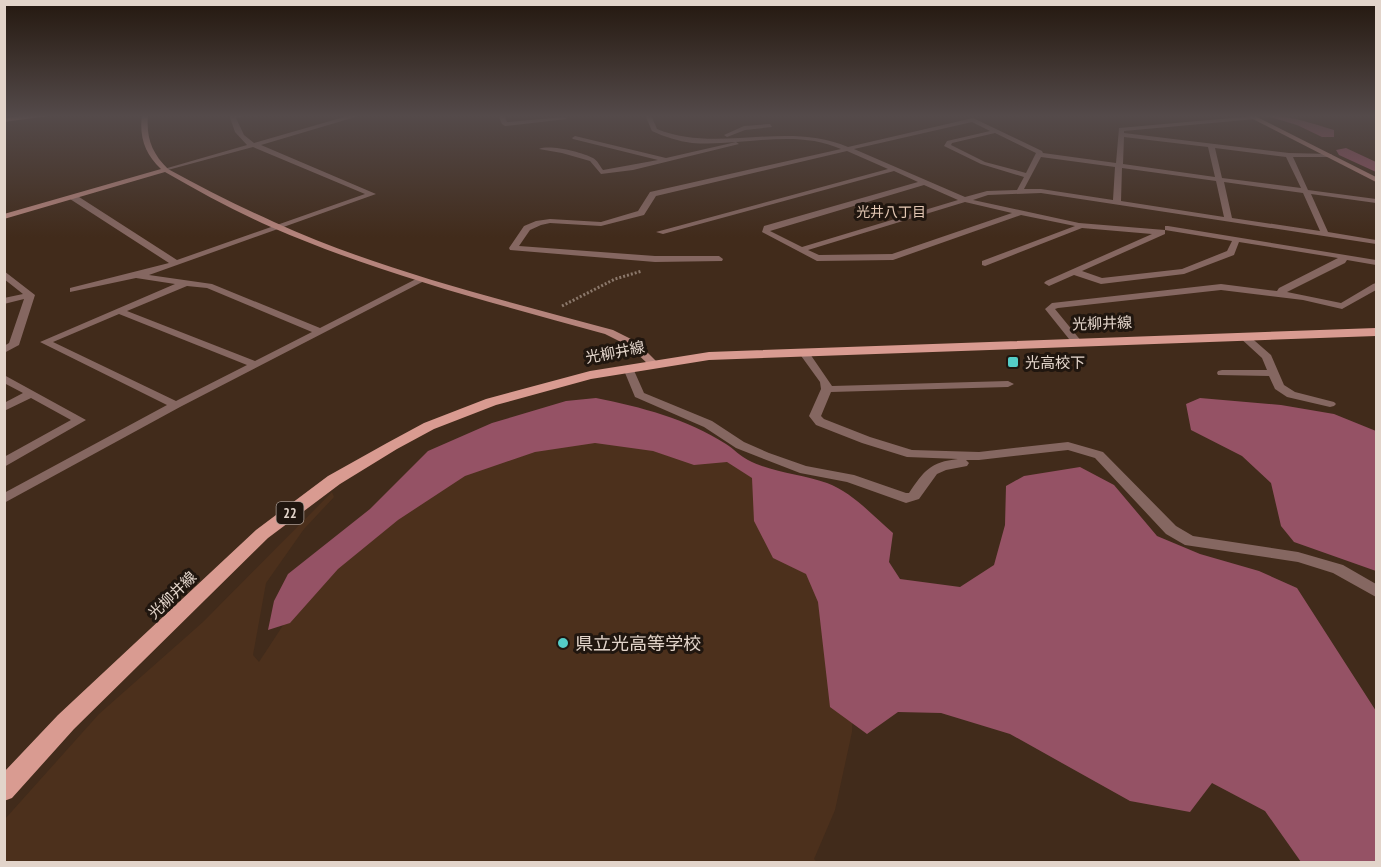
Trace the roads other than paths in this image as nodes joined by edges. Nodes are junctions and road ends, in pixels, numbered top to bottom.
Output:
1 (152, 155) edge
2 (219, 155) edge
3 (282, 155) edge
4 (577, 155) edge
5 (647, 155) edge
6 (685, 155) edge
7 (819, 155) edge
8 (862, 155) edge
9 (967, 155) edge
10 (1040, 155) edge
11 (1043, 155) edge
12 (1120, 155) edge
13 (1214, 155) edge
14 (1289, 155) edge
15 (1329, 155) edge
16 (666, 160) junction
17 (1119, 166) junction
18 (894, 169) junction
19 (166, 170) junction
20 (1028, 176) junction
21 (1220, 180) junction
22 (1377, 180) edge
23 (926, 182) junction
24 (1020, 190) junction
25 (1308, 192) junction
26 (73, 197) junction
27 (965, 200) junction
28 (1377, 201) edge
29 (1117, 203) junction
30 (1021, 212) junction
31 (1180, 213) junction
32 (4, 217) edge
33 (1229, 220) junction
34 (1079, 225) junction
35 (278, 227) junction
36 (1165, 230) junction
37 (660, 232) dead end
38 (1325, 234) junction
39 (1236, 240) junction
40 (1377, 242) edge
41 (800, 250) junction
42 (1343, 256) junction
43 (719, 259) dead end
44 (1377, 262) edge
45 (985, 263) dead end
46 (175, 264) junction
47 (1076, 272) junction
48 (4, 274) edge
49 (138, 276) junction
50 (421, 280) junction
51 (185, 283) junction
52 (1049, 283) dead end
53 (1377, 286) edge
54 (73, 290) dead end
55 (30, 295) junction
56 (1282, 295) junction
57 (4, 301) edge
58 (119, 311) junction
59 (319, 332) junction
60 (1377, 332) edge
61 (1243, 336) junction
62 (1077, 342) junction
63 (4, 350) edge
64 (804, 353) junction
65 (653, 363) junction
66 (254, 364) junction
67 (628, 368) junction
68 (1222, 373) dead end
69 (1272, 373) junction
70 (4, 378) edge
71 (1008, 384) dead end
72 (827, 389) junction
73 (32, 393) junction
74 (176, 405) junction
75 (1330, 405) dead end
76 (4, 408) edge
77 (979, 456) junction
78 (4, 463) edge
79 (4, 500) edge
80 (1377, 591) edge
81 (4, 790) edge

1 - 19 street
2 - 19 street
3 - 35 street
4 - 16 street
5 - 16 street
6 - 16 street
7 - 43 street
8 - 18 street
9 - 20 street
10 - 20 street
11 - 17 street
12 - 17 street
13 - 21 street
14 - 25 street
15 - 22 street
17 - 21 street
17 - 29 street
18 - 23 street
18 - 37 street
19 - 26 street
19 - 35 street
20 - 24 street
21 - 25 street
21 - 33 street
23 - 27 street
23 - 41 street
24 - 27 street
24 - 29 street
25 - 28 street
25 - 38 street
26 - 32 street
26 - 46 street
27 - 30 street
27 - 41 street
29 - 31 street
30 - 34 street
30 - 41 street
31 - 33 street
31 - 36 street
33 - 38 street
34 - 36 street
34 - 45 street
35 - 46 street
35 - 50 street
36 - 39 street
36 - 47 street
38 - 40 street
39 - 42 street
39 - 47 street
42 - 44 street
42 - 56 street
46 - 49 street
47 - 52 street
48 - 55 street
49 - 51 street
49 - 54 street
50 - 59 street
50 - 65 street
51 - 58 street
51 - 59 street
53 - 56 street
55 - 57 street
55 - 63 street
56 - 62 street
58 - 66 street
58 - 74 street
59 - 66 street
60 - 61 main road, 光柳井線 / 22
61 - 62 main road, 光柳井線 / 22
61 - 69 street
62 - 64 main road, 光柳井線 / 22
64 - 65 main road, 光柳井線 / 22
64 - 72 street
65 - 67 main road, 光柳井線 / 22
66 - 74 street
67 - 77 street
67 - 81 main road, 光柳井線 / 22
68 - 69 street
69 - 75 street
70 - 73 street
71 - 72 street
72 - 77 street
73 - 76 street
73 - 78 street
74 - 79 street
77 - 80 street

